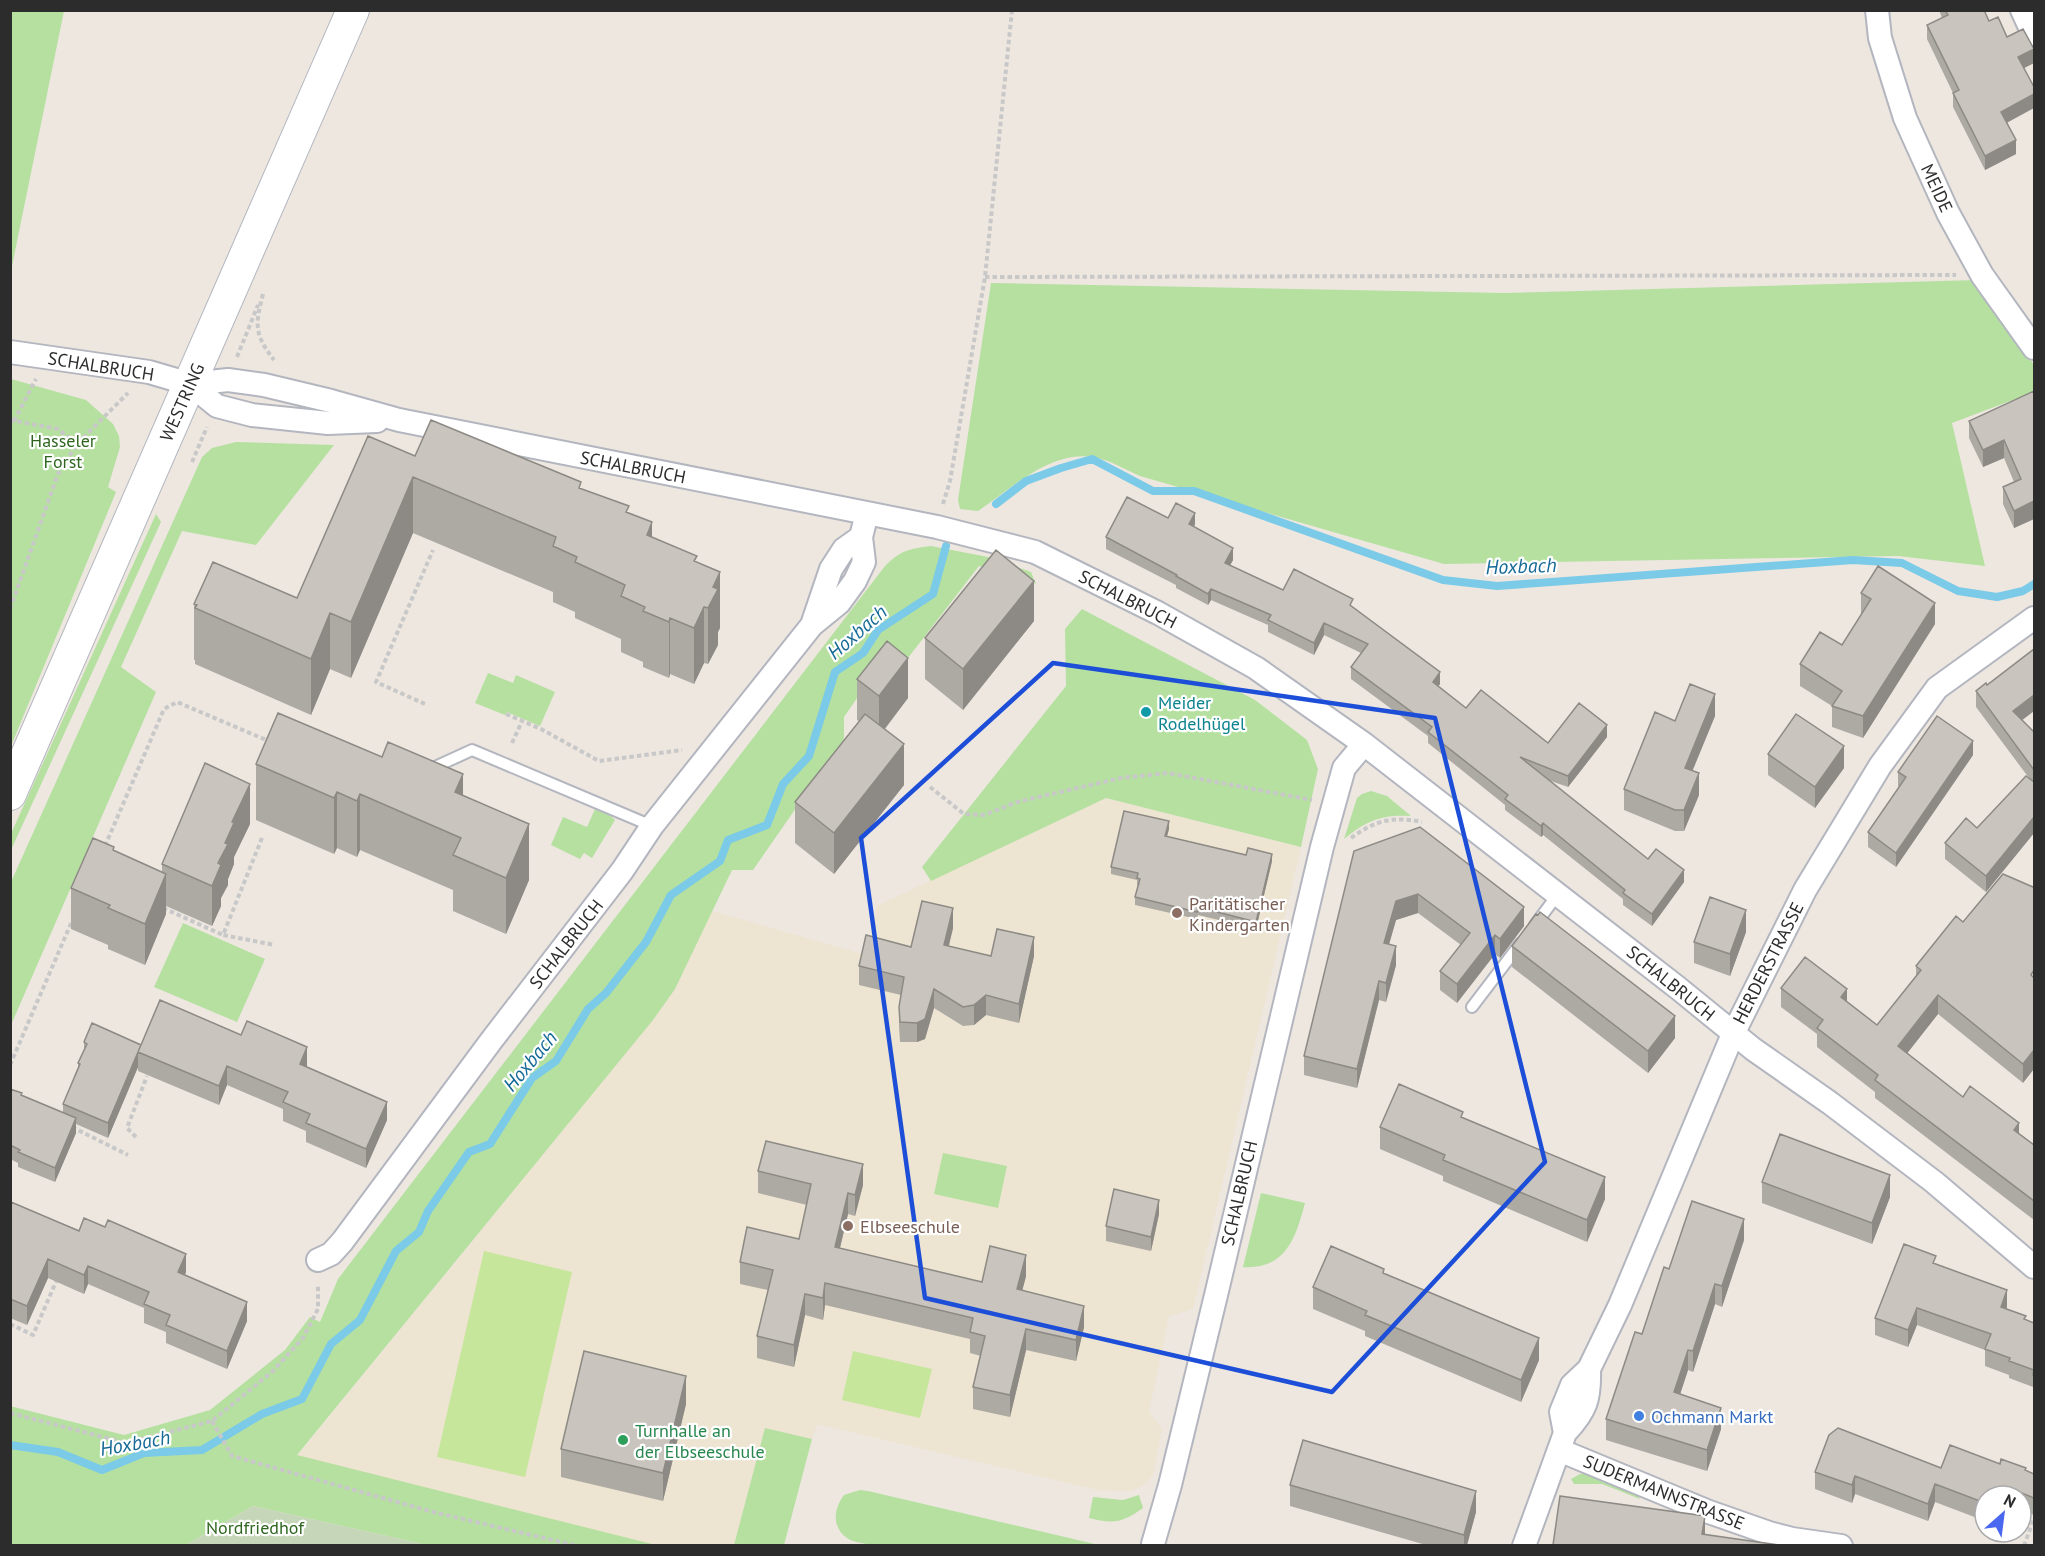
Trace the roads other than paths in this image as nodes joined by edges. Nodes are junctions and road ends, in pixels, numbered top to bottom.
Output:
1 (353, 10) edge
2 (1876, 10) edge
3 (2022, 10) edge
4 (2034, 36) edge
5 (2034, 348) edge
6 (10, 352) edge
7 (190, 384) junction
8 (399, 420) junction
9 (867, 513) junction
10 (2034, 618) edge
11 (1364, 744) junction
12 (437, 765) edge
13 (10, 794) edge
14 (652, 826) junction
15 (1558, 894) junction
16 (1472, 1007) dead end
17 (1733, 1034) junction
18 (318, 1260) dead end
19 (2034, 1267) edge
20 (1562, 1441) junction
21 (1153, 1544) dead end
22 (1524, 1545) edge
23 (1841, 1545) edge

1 - 7 main road, WESTRING
2 - 5 street, MEIDE
3 - 4 street
6 - 7 street, SCHALBRUCH
7 - 8 street, SCHALBRUCH
7 - 8 street, SCHALBRUCH
7 - 13 main road, WESTRING
8 - 9 street, SCHALBRUCH
9 - 11 street, SCHALBRUCH
9 - 14 street, SCHALBRUCH
10 - 17 street, HERDERSTRASSE
11 - 15 street, SCHALBRUCH
11 - 21 street, SCHALBRUCH
12 - 14 lane
14 - 18 street, SCHALBRUCH
15 - 16 lane
15 - 17 street, SCHALBRUCH
17 - 19 street, SCHALBRUCH
17 - 20 street, HERDERSTRASSE
20 - 22 street, HERDERSTRASSE
20 - 23 street, SUDERMANNSTRASSE

